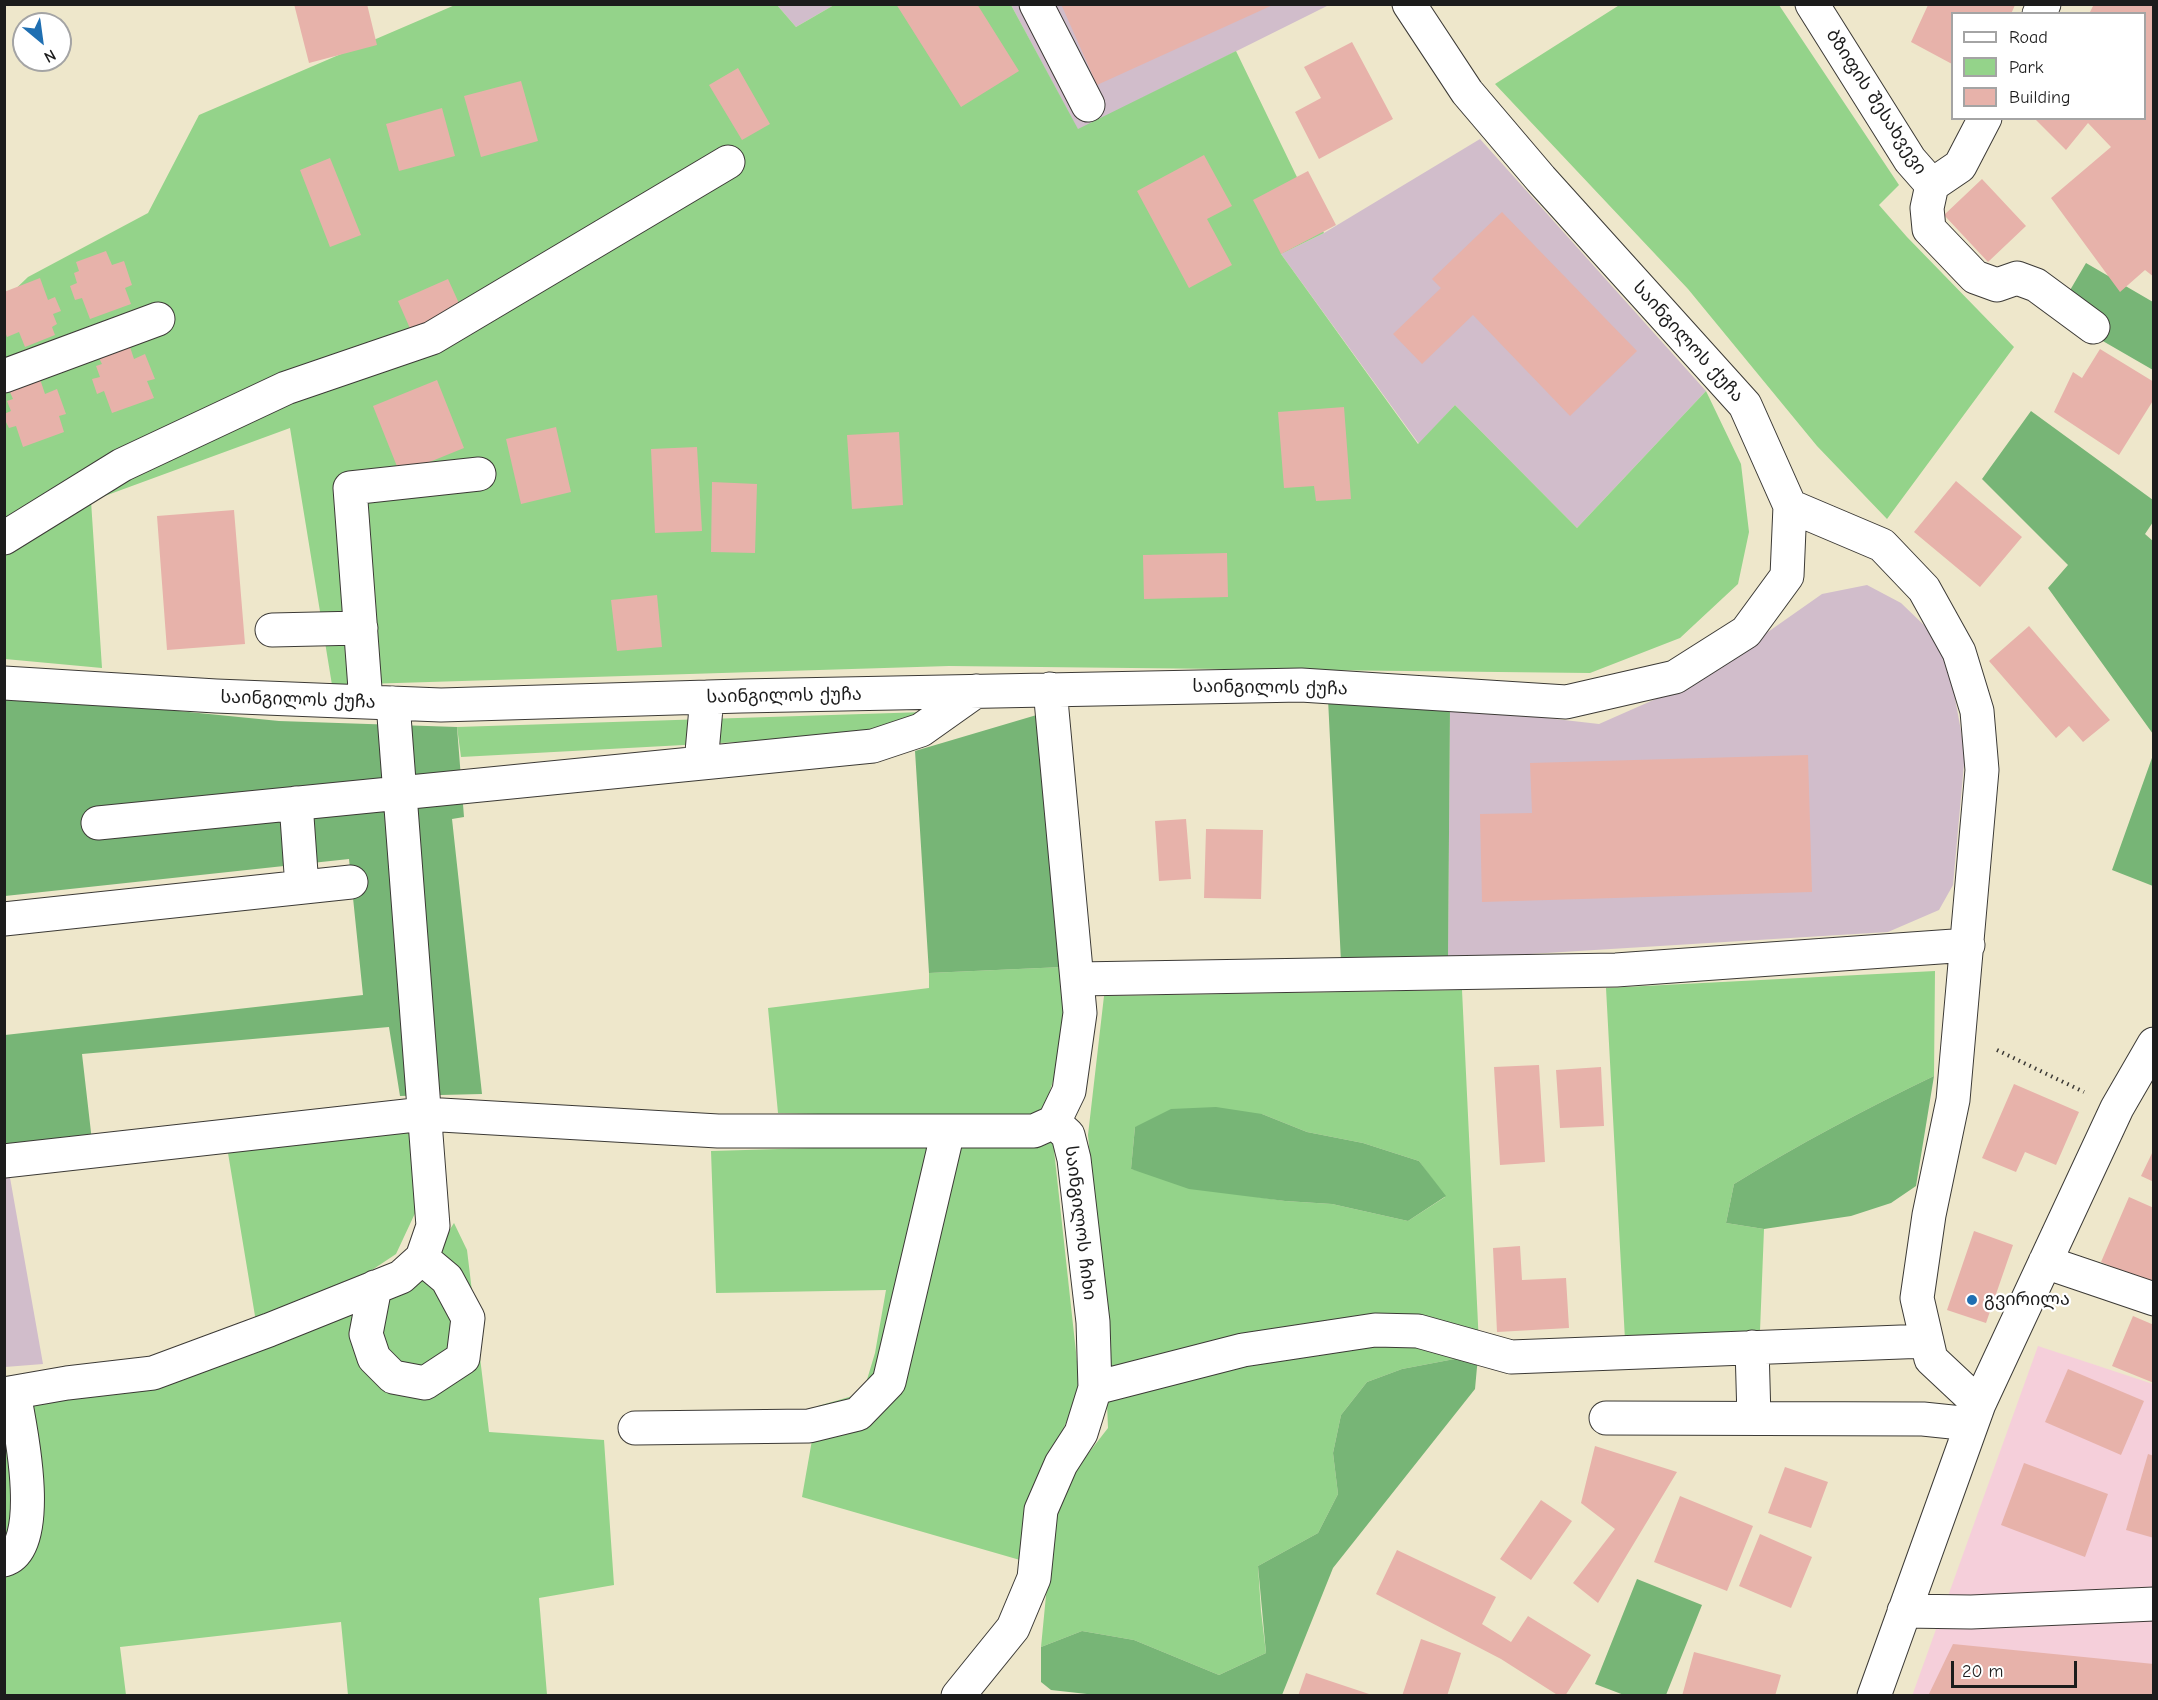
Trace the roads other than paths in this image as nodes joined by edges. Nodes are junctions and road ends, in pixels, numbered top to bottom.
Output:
1 (1036, 4) edge
2 (1409, 4) edge
3 (1812, 4) edge
4 (1088, 105) dead end
5 (1984, 120) edge
6 (728, 162) dead end
7 (1932, 185) junction
8 (158, 319) dead end
9 (2093, 327) dead end
10 (4, 376) edge
11 (479, 474) dead end
12 (1790, 506) junction
13 (4, 538) edge
14 (361, 628) junction
15 (272, 630) dead end
16 (4, 683) edge
17 (1050, 689) junction
18 (976, 691) junction
19 (707, 697) junction
20 (379, 703) junction
21 (701, 763) junction
22 (400, 793) junction
23 (296, 803) junction
24 (98, 823) dead end
25 (351, 882) dead end
26 (302, 887) junction
27 (4, 919) edge
28 (1968, 945) junction
29 (1077, 979) junction
30 (2154, 1044) edge
31 (424, 1114) junction
32 (1054, 1122) junction
33 (948, 1131) junction
34 (4, 1161) edge
35 (422, 1258) junction
36 (2045, 1262) junction
37 (375, 1287) junction
38 (2154, 1299) edge
39 (1927, 1341) junction
40 (1752, 1347) junction
41 (1095, 1388) junction
42 (9, 1394) edge
43 (1975, 1414) junction
44 (1606, 1418) dead end
45 (1754, 1418) junction
46 (634, 1428) dead end
47 (4, 1560) edge
48 (2154, 1605) edge
49 (1904, 1611) junction
50 (965, 1695) edge
51 (1874, 1695) edge

1 - 4 street
2 - 12 street, საინგილოს ქუჩა
3 - 7 street, ბზიფის შესახვევი
5 - 7 street, ბზიფის შესახვევი
6 - 13 street
7 - 9 street
8 - 10 street
11 - 14 street
12 - 17 street, საინგილოს ქუჩა
12 - 28 street
14 - 15 street
14 - 20 street
16 - 20 street, საინგილოს ქუჩა
17 - 18 street, საინგილოს ქუჩა
17 - 29 street, საინგილოს ჩიხი
18 - 19 street, საინგილოს ქუჩა
18 - 21 street
19 - 20 street, საინგილოს ქუჩა
19 - 21 street
20 - 22 street
21 - 22 street
22 - 23 street
22 - 31 street
23 - 24 street
23 - 26 street
25 - 26 street
26 - 27 street
28 - 29 street
28 - 39 street
29 - 32 street, საინგილოს ჩიხი
30 - 36 street
31 - 33 street
31 - 34 street
31 - 35 street
32 - 33 street
32 - 41 street, საინგილოს ჩიხი
33 - 46 street
35 - 37 street
35 - 37 street
36 - 38 street
36 - 43 street
37 - 42 street
39 - 40 street
39 - 43 street
40 - 41 street
40 - 45 street
41 - 50 street, საინგილოს ჩიხი
42 - 47 street
43 - 45 street
43 - 49 street
44 - 45 street
48 - 49 street
49 - 51 street

